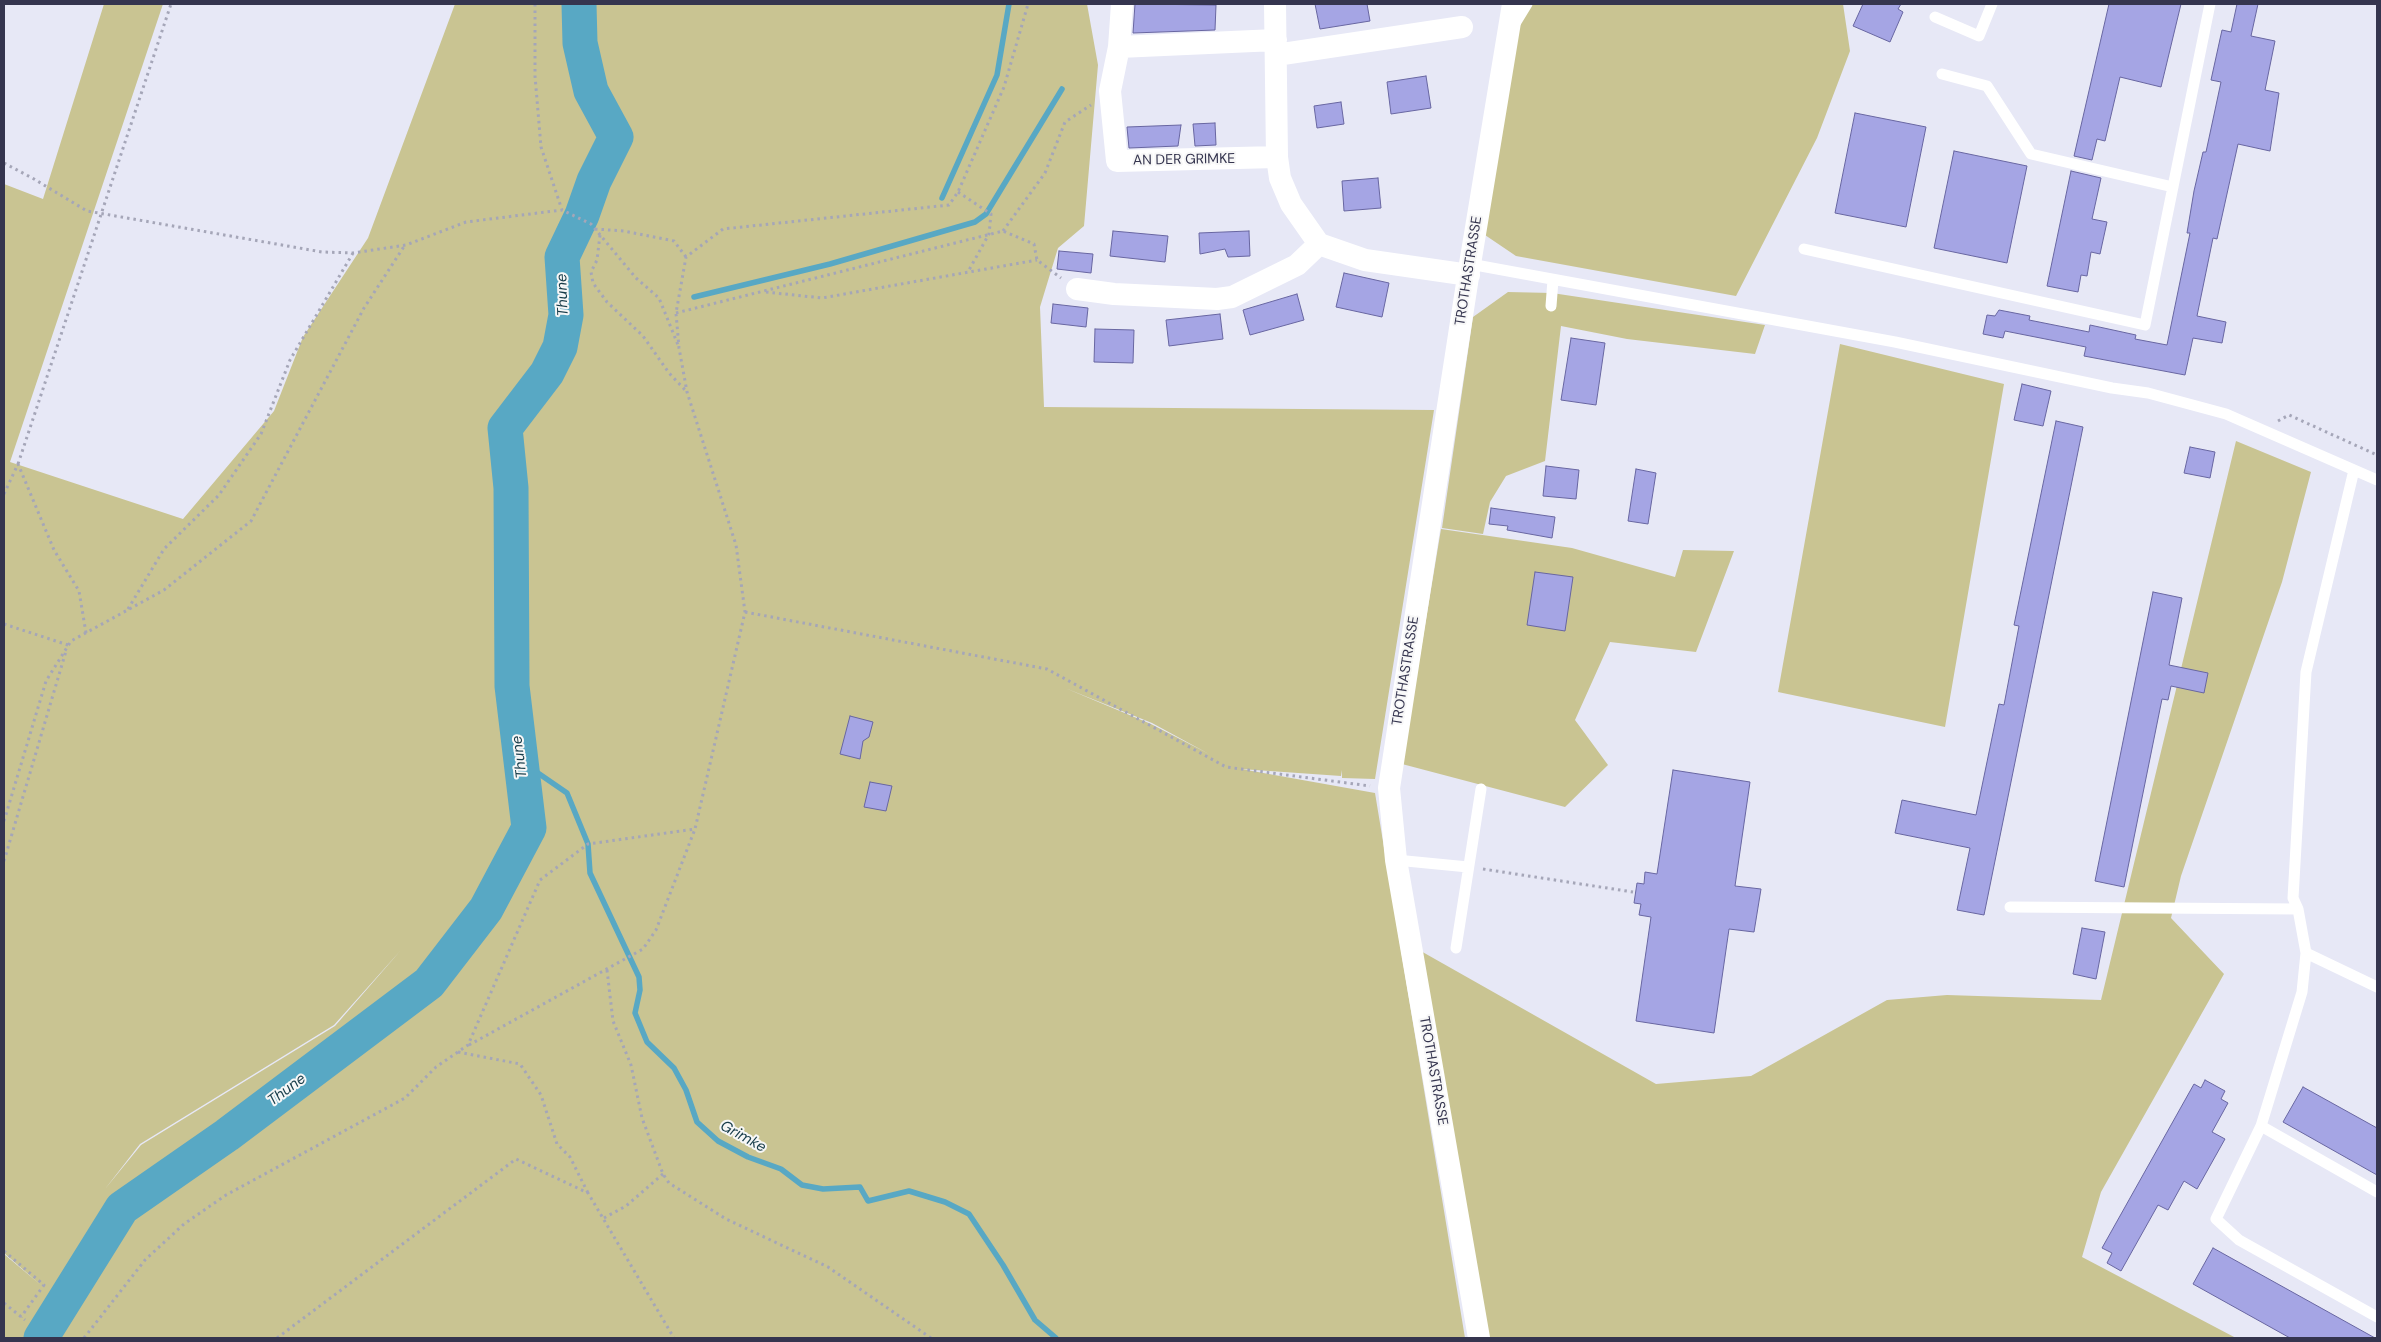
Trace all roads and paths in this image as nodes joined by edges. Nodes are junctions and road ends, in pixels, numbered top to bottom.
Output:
1 (171, 4) edge
2 (535, 4) edge
3 (1028, 4) edge
4 (1122, 4) edge
5 (1275, 4) edge
6 (1513, 4) edge
7 (1528, 4) edge
8 (1992, 4) edge
9 (2210, 4) edge
10 (1935, 17) dead end
11 (1462, 27) dead end
12 (1508, 34) junction
13 (1119, 47) junction
14 (1276, 48) junction
15 (1942, 74) dead end
16 (1110, 91) junction
17 (1276, 157) junction
18 (4, 163) edge
19 (2173, 187) junction
20 (958, 192) junction
21 (562, 210) junction
22 (100, 214) junction
23 (595, 229) junction
24 (1003, 231) junction
25 (600, 234) junction
26 (990, 234) junction
27 (1318, 244) junction
28 (406, 245) junction
29 (1804, 249) dead end
30 (353, 253) junction
31 (686, 257) junction
32 (1037, 260) junction
33 (969, 270) junction
34 (1469, 270) junction
35 (1553, 280) junction
36 (1077, 289) joint
37 (763, 291) junction
38 (1550, 306) dead end
39 (676, 313) junction
40 (679, 348) junction
41 (687, 392) junction
42 (2266, 432) junction
43 (2377, 455) edge
44 (18, 464) junction
45 (2354, 470) junction
46 (2377, 480) edge
47 (4, 494) edge
48 (128, 610) junction
49 (745, 612) junction
50 (4, 624) edge
51 (86, 633) junction
52 (68, 645) junction
53 (1389, 788) junction
54 (1481, 789) dead end
55 (4, 819) edge
56 (695, 829) junction
57 (1396, 860) junction
58 (4, 862) edge
59 (1468, 867) junction
60 (1633, 892) dead end
61 (2010, 907) dead end
62 (2298, 909) junction
63 (1456, 948) dead end
64 (2306, 953) junction
65 (607, 970) junction
66 (2377, 986) edge
67 (468, 1045) junction
68 (458, 1052) junction
69 (2261, 1126) junction
70 (663, 1174) junction
71 (2377, 1192) edge
72 (588, 1194) junction
73 (604, 1218) junction
74 (4, 1251) edge
75 (4, 1303) edge
76 (21, 1317) junction
77 (2377, 1317) edge
78 (25, 1320) dead end
79 (84, 1338) edge
80 (278, 1338) edge
81 (674, 1338) edge
82 (931, 1338) edge
83 (1479, 1338) edge

1 - 22 path
2 - 21 path
3 - 20 path
4 - 13 street, AN DER GRIMKE
5 - 14 street
6 - 12 street, TROTHASTRASSE
7 - 12 lane
8 - 10 lane
9 - 19 lane
11 - 14 street
12 - 34 street, TROTHASTRASSE
13 - 14 street
13 - 16 street, AN DER GRIMKE
14 - 17 street
15 - 19 lane
16 - 17 street, AN DER GRIMKE
16 - 24 path
17 - 27 street
18 - 22 path
19 - 29 lane
20 - 26 path
20 - 31 path
21 - 23 path
21 - 28 path
22 - 30 path
22 - 44 path
23 - 25 path
23 - 31 path
24 - 26 path
24 - 32 path
25 - 40 path
25 - 41 path
26 - 33 path
26 - 37 path
27 - 34 street
27 - 36 street
28 - 30 path
28 - 48 path
30 - 48 path
31 - 39 path
32 - 33 path
32 - 36 path
33 - 37 path
34 - 35 lane
34 - 53 street, TROTHASTRASSE
35 - 38 lane
35 - 42 lane
37 - 39 path
39 - 40 path
40 - 41 path
41 - 49 path
42 - 43 path
42 - 45 lane
44 - 47 path
44 - 51 path
45 - 46 lane
45 - 62 lane
48 - 51 path
49 - 53 path
49 - 56 path
50 - 52 path
51 - 52 path
52 - 55 path
52 - 58 path
53 - 57 street, TROTHASTRASSE
54 - 59 lane
56 - 65 path
56 - 67 path
57 - 59 lane
57 - 83 street, TROTHASTRASSE
59 - 60 path
59 - 63 lane
61 - 62 lane
62 - 64 lane
64 - 66 lane
64 - 69 lane
65 - 67 path
65 - 70 path
67 - 68 path
68 - 72 path
68 - 79 path
69 - 71 lane
69 - 77 lane
70 - 73 path
70 - 82 path
72 - 73 path
72 - 80 path
73 - 81 path
74 - 76 path
75 - 76 path
76 - 78 path

